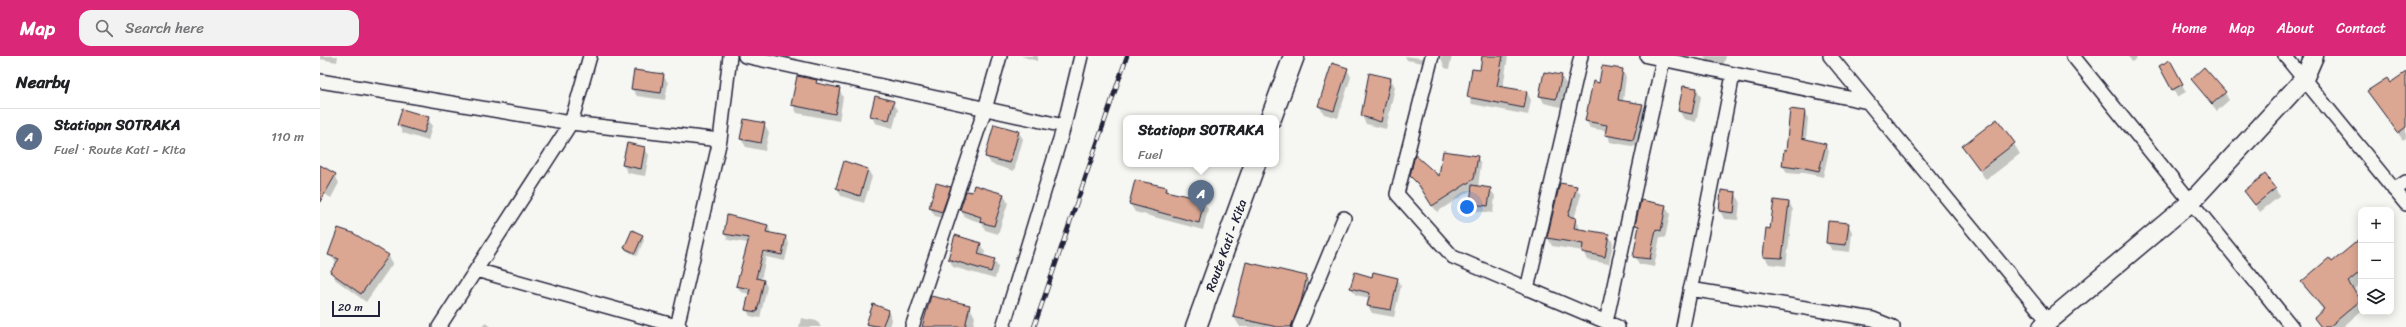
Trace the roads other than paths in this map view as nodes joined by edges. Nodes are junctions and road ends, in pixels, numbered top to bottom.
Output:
1 (590, 56) edge
2 (730, 56) edge
3 (745, 56) edge
4 (1000, 56) edge
5 (1081, 56) edge
6 (1294, 56) edge
7 (1432, 56) edge
8 (1582, 56) edge
9 (1647, 56) edge
10 (1830, 56) edge
11 (2073, 56) edge
12 (2285, 56) edge
13 (2314, 56) edge
14 (1663, 60) junction
15 (1733, 75) junction
16 (2304, 79) junction
17 (320, 81) edge
18 (1868, 102) junction
19 (985, 109) junction
20 (1272, 115) edge
21 (571, 123) junction
22 (1064, 126) junction
23 (720, 140) junction
24 (1254, 167) edge
25 (2406, 182) edge
26 (2394, 190) junction
27 (2191, 202) junction
28 (2406, 204) edge
29 (1344, 218) dead end
30 (476, 270) junction
31 (1527, 289) junction
32 (1690, 289) junction
33 (1612, 324) edge
34 (2045, 324) edge
35 (439, 327) edge
36 (678, 327) edge
37 (912, 327) edge
38 (1003, 327) edge
39 (1196, 327) edge
40 (1299, 327) edge
41 (1683, 327) edge
42 (1893, 327) edge
43 (2291, 327) edge

1 - 21 street
2 - 23 street
3 - 19 street
4 - 19 street
5 - 22 street
6 - 20 main road
7 - 31 street
8 - 31 street
9 - 14 street
10 - 18 street
11 - 27 street
12 - 16 street
13 - 16 street
14 - 15 street
14 - 33 street
15 - 18 street
15 - 32 street
16 - 26 street
16 - 27 street
17 - 21 street
18 - 34 street
19 - 22 street
19 - 37 street
21 - 23 street
21 - 30 street
22 - 38 street
23 - 36 street
24 - 39 main road, Route Kati - Kita
25 - 26 street
26 - 28 street
27 - 34 street
27 - 43 street
29 - 40 street
30 - 35 street
30 - 36 street
31 - 33 street
32 - 41 street
32 - 42 street

